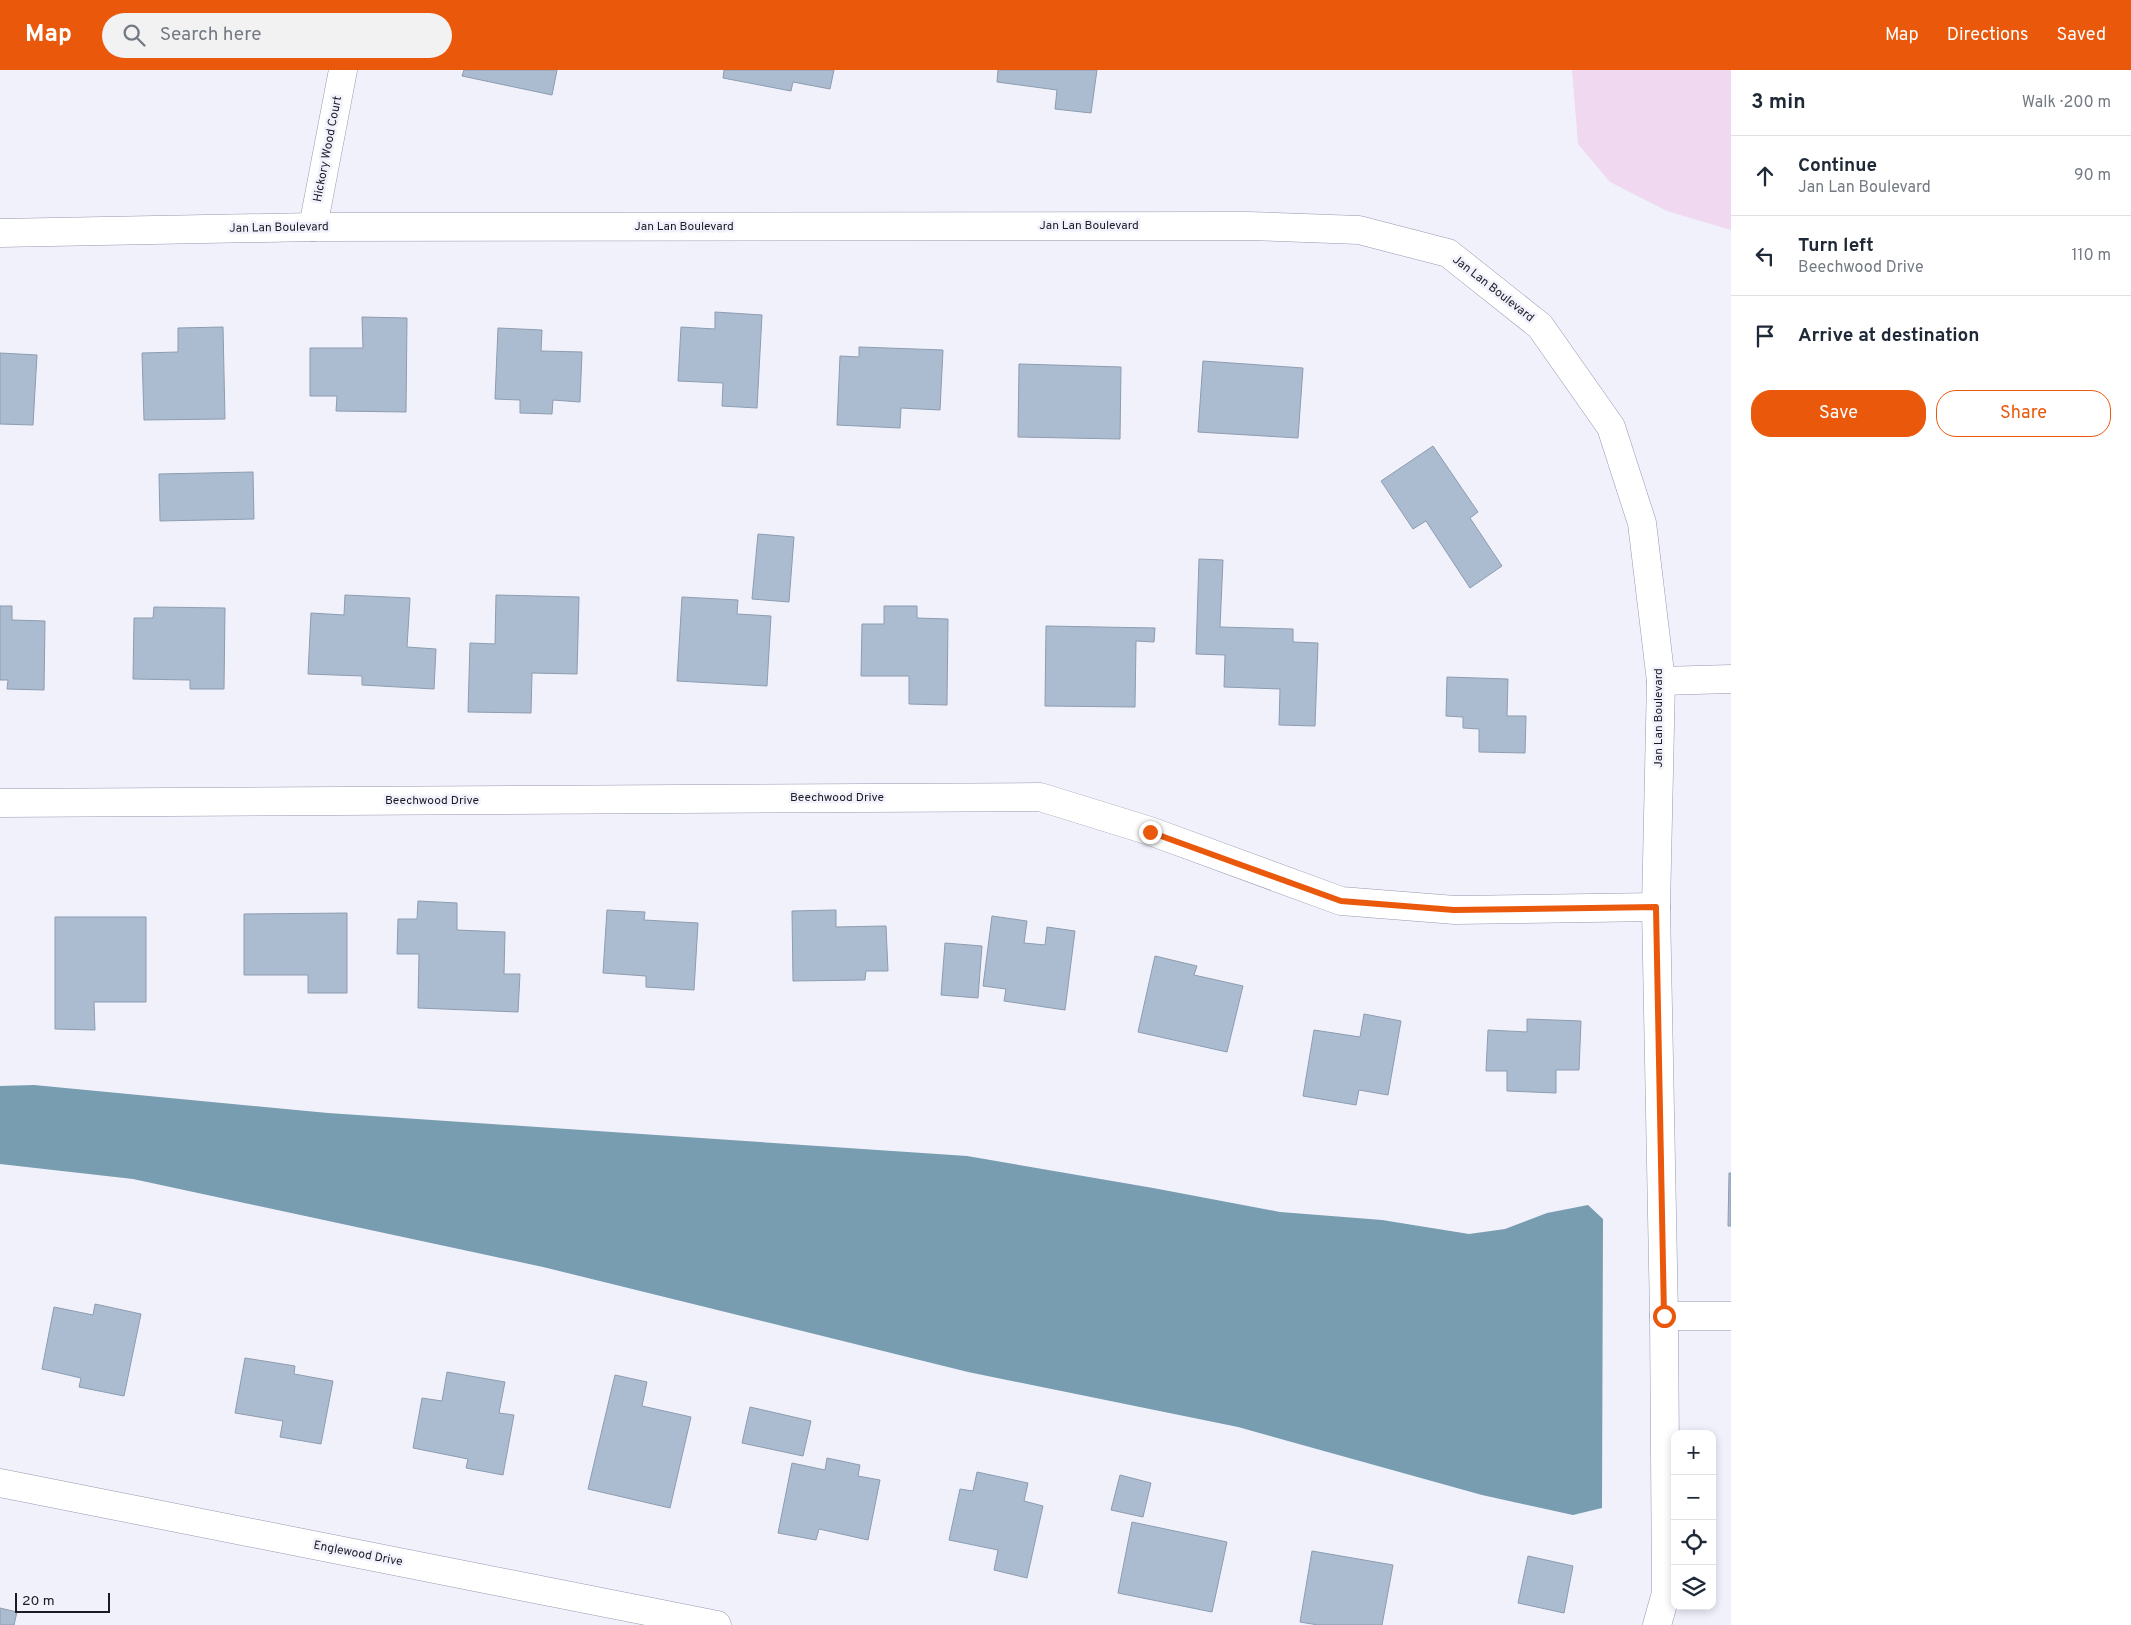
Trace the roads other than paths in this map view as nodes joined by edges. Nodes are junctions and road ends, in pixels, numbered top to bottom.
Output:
1 (343, 70) edge
2 (313, 227) junction
3 (0, 233) edge
4 (1731, 678) edge
5 (1661, 681) junction
6 (0, 803) edge
7 (1656, 907) junction
8 (1664, 1316) junction
9 (1731, 1316) edge
10 (0, 1483) edge
11 (717, 1625) edge
12 (1657, 1625) edge

1 - 2 street, Hickory Wood Court
2 - 3 street, Jan Lan Boulevard
2 - 5 street, Jan Lan Boulevard
4 - 5 street
5 - 7 street, Jan Lan Boulevard
6 - 7 street, Beechwood Drive
7 - 8 street, Jan Lan Boulevard
8 - 9 street
8 - 12 street, Jan Lan Boulevard
10 - 11 street, Englewood Drive

